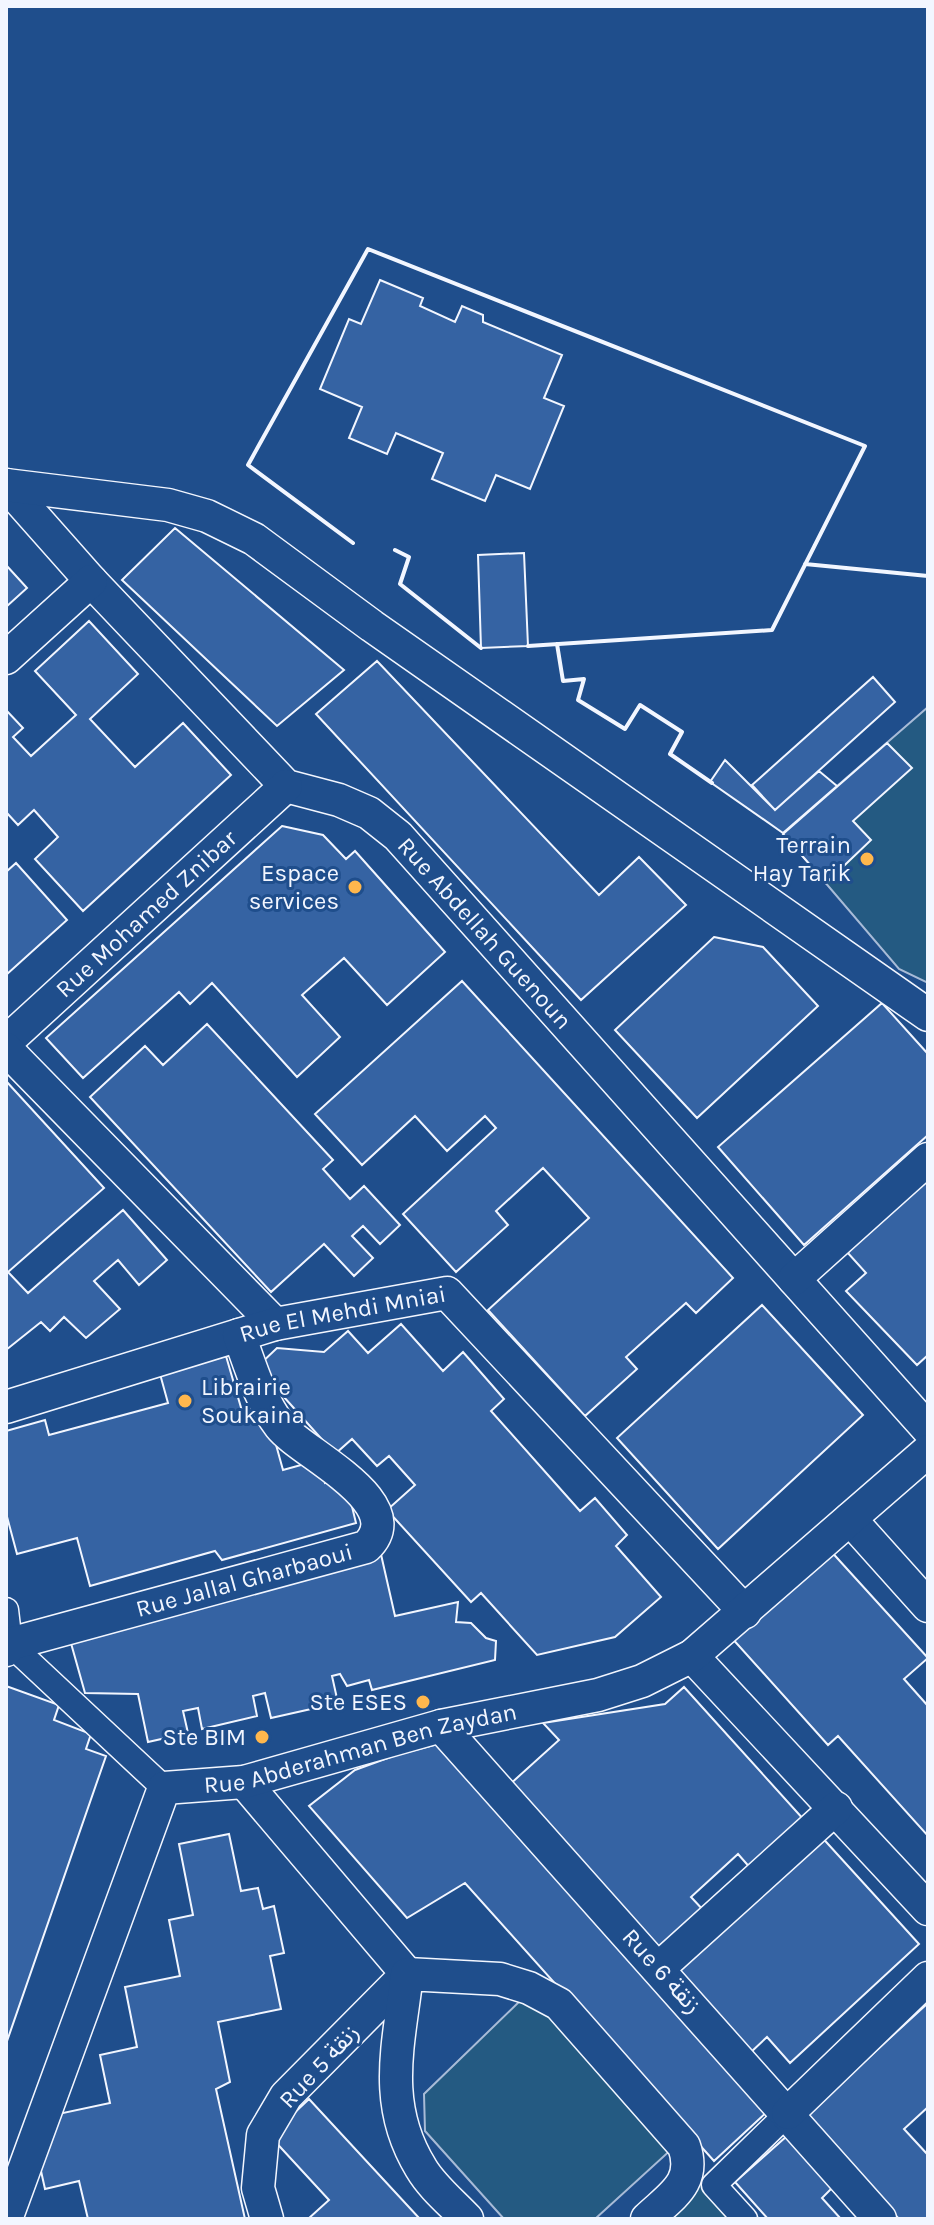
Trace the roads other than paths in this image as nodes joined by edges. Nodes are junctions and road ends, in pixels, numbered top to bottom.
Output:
1 (6, 485) edge
2 (91, 581) junction
3 (6, 658) edge
4 (286, 786) junction
5 (928, 1015) edge
6 (6, 1042) edge
7 (6, 1049) edge
8 (928, 1159) edge
9 (794, 1279) junction
10 (275, 1324) junction
11 (239, 1335) junction
12 (6, 1407) edge
13 (928, 1429) edge
14 (928, 1451) edge
15 (850, 1519) junction
16 (928, 1606) edge
17 (6, 1610) edge
18 (745, 1612) junction
19 (8, 1647) edge
20 (692, 1656) junction
21 (441, 1726) junction
22 (244, 1782) junction
23 (164, 1788) junction
24 (836, 1808) junction
25 (928, 1909) edge
26 (659, 1968) junction
27 (407, 1974) junction
28 (928, 1978) edge
29 (788, 2113) junction
30 (6, 2219) edge
31 (267, 2219) edge
32 (467, 2219) edge
33 (647, 2219) edge
34 (745, 2219) edge
35 (880, 2219) edge

1 - 2 street
1 - 5 street
2 - 3 street
2 - 4 street
4 - 6 street, Rue Mohamed Znibar
4 - 9 street, Rue Abdellah Guenoun
7 - 10 street
8 - 9 street
9 - 13 street, Rue Abdellah Guenoun
10 - 11 street, Rue El Mehdi Mniai
10 - 18 street, Rue El Mehdi Mniai
11 - 12 street, Rue El Mehdi Mniai
11 - 19 street, Rue Jallal Gharbaoui
14 - 15 street, Rue Abderahman Ben Zaydan
15 - 16 street
15 - 18 street, Rue Abderahman Ben Zaydan
17 - 19 street
18 - 20 street, Rue Abderahman Ben Zaydan
19 - 23 street
20 - 21 street, Rue Abderahman Ben Zaydan
20 - 24 street
21 - 22 street, Rue Abderahman Ben Zaydan
21 - 26 street, Rue 6 زنقة
22 - 23 street, Rue Abderahman Ben Zaydan
22 - 27 street
23 - 30 street
24 - 25 street
24 - 26 street
26 - 29 street, Rue 6 زنقة
27 - 31 street, Rue 5 زنقة
27 - 32 street
27 - 33 street
28 - 29 street
29 - 34 street
29 - 35 street, Rue 6 زنقة

